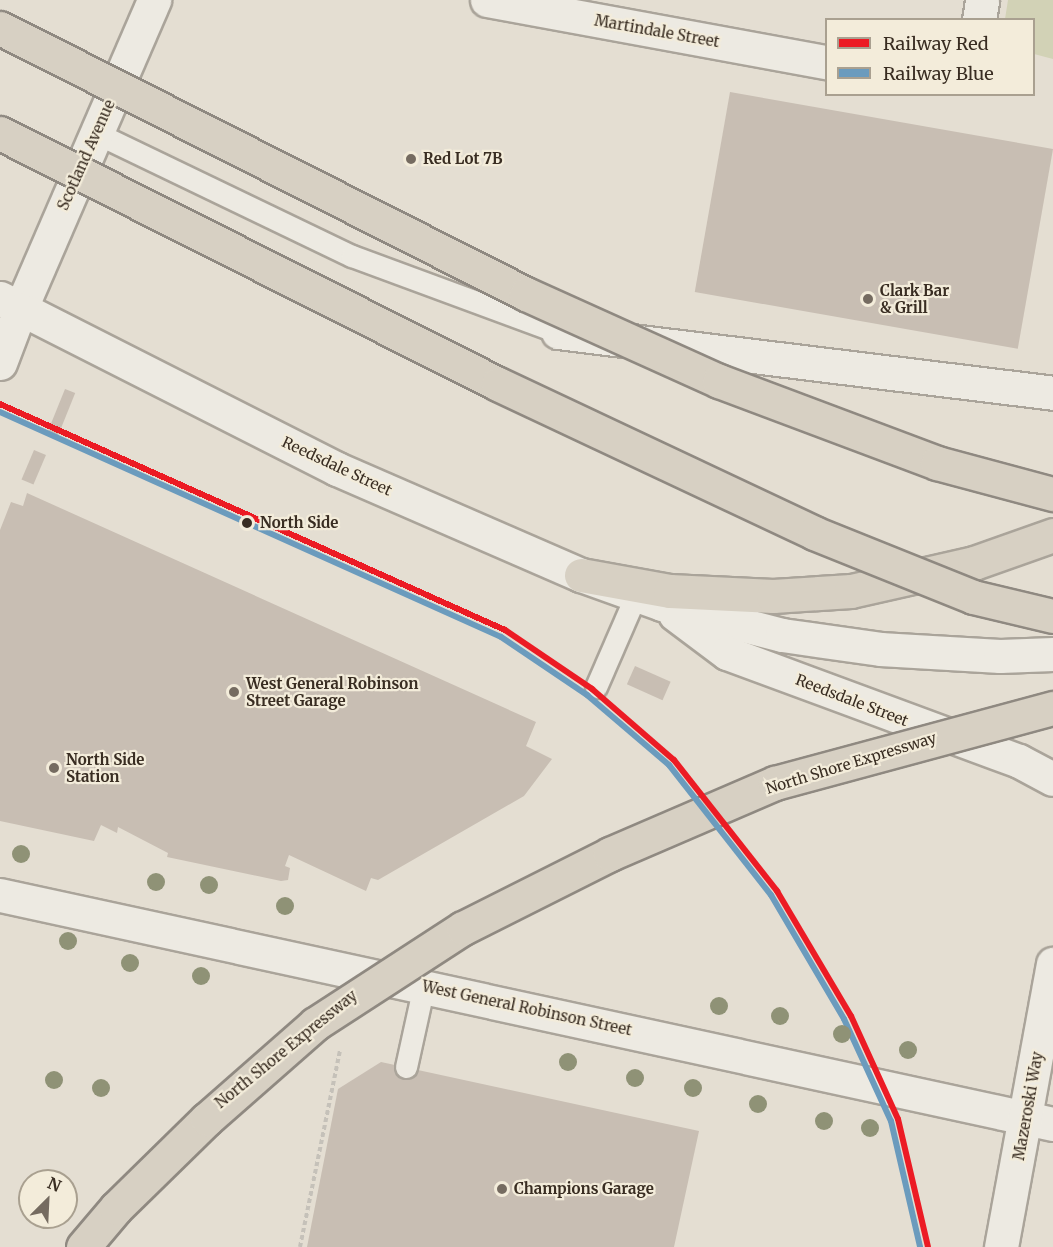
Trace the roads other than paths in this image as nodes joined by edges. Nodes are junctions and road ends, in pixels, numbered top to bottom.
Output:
1 (153, 0) edge
2 (487, 0) edge
3 (982, 0) edge
4 (979, 18) edge
5 (0, 28) edge
6 (825, 62) edge
7 (0, 133) edge
8 (96, 133) junction
9 (7, 304) edge
10 (558, 332) joint
11 (0, 363) edge
12 (1053, 393) edge
13 (1053, 494) edge
14 (1053, 535) edge
15 (581, 575) junction
16 (649, 599) junction
17 (1053, 616) edge
18 (1053, 654) edge
19 (596, 687) dead end
20 (1053, 708) edge
21 (1053, 732) edge
22 (1053, 779) edge
23 (0, 895) edge
24 (1053, 964) edge
25 (424, 985) junction
26 (406, 1067) dead end
27 (1039, 1121) edge
28 (81, 1247) edge
29 (1001, 1247) edge

1 - 8 street, Scotland Avenue
2 - 6 street, Martindale Street
3 - 4 street
5 - 13 highway, bridge
7 - 17 highway, bridge
8 - 9 street, Scotland Avenue
8 - 10 lane
9 - 11 street, Scotland Avenue
9 - 15 street, Reedsdale Street
10 - 12 street
14 - 15 highway
15 - 16 street, Reedsdale Street
16 - 18 street, Reedsdale Street
16 - 19 lane
16 - 22 street, Reedsdale Street
20 - 28 highway, North Shore Expressway, bridge
21 - 28 highway, North Shore Expressway, bridge
23 - 25 street, West General Robinson Street
24 - 27 street, Mazeroski Way
25 - 26 lane
25 - 27 street, West General Robinson Street
27 - 29 street, Mazeroski Way

